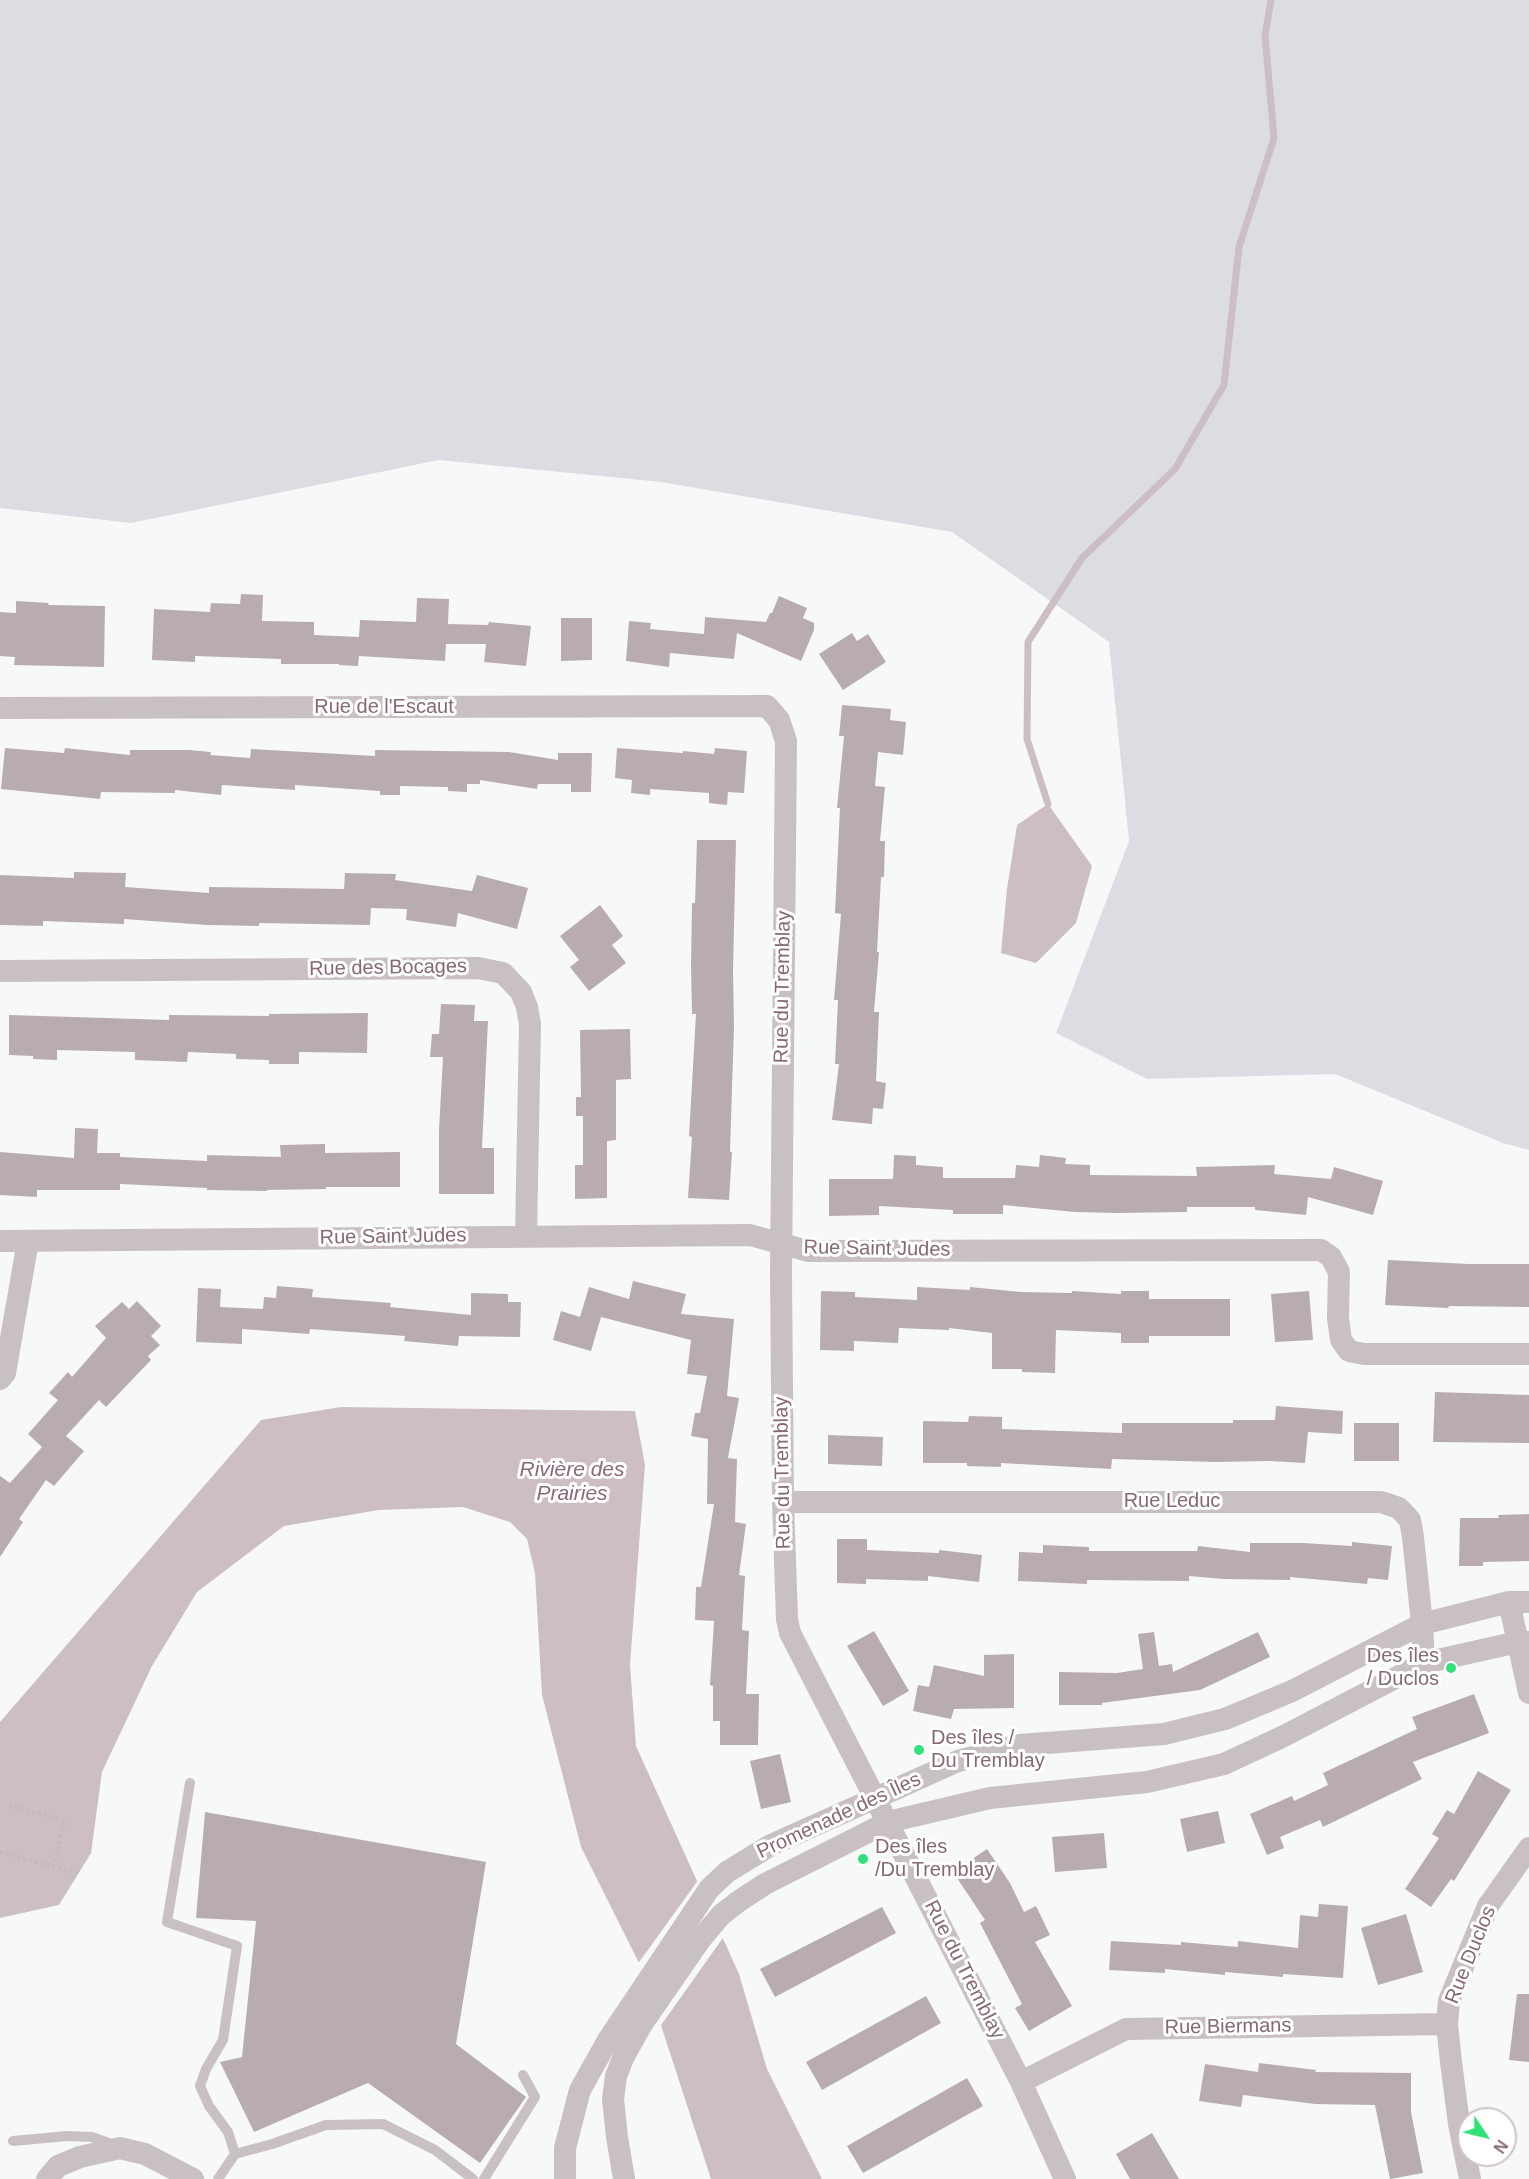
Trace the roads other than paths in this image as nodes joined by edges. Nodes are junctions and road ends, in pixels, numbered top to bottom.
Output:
1 (767, 706) joint
2 (0, 708) edge
3 (0, 971) edge
4 (526, 1236) junction
5 (0, 1241) edge
6 (28, 1241) junction
7 (781, 1243) junction
8 (1529, 1354) edge
9 (0, 1379) edge
10 (783, 1502) junction
11 (1519, 1602) edge
12 (1422, 1624) junction
13 (1523, 1642) edge
14 (1424, 1663) junction
15 (1529, 1693) edge
16 (190, 1783) dead end
17 (874, 1798) junction
18 (888, 1822) junction
19 (1529, 1848) edge
20 (638, 2014) junction
21 (1447, 2024) junction
22 (523, 2075) dead end
23 (1021, 2082) junction
24 (13, 2141) dead end
25 (120, 2148) junction
26 (235, 2154) junction
27 (47, 2179) edge
28 (192, 2179) edge
29 (218, 2179) edge
30 (473, 2179) edge
31 (484, 2179) edge
32 (565, 2179) edge
33 (624, 2179) edge
34 (1065, 2179) edge
35 (1470, 2179) edge

1 - 2 street, Rue de l'Escaut
1 - 7 street, Rue du Tremblay
3 - 4 street, Rue des Bocages
4 - 6 street, Rue Saint Judes
4 - 7 street, Rue Saint Judes
5 - 6 street, Rue Saint Judes
6 - 9 street
7 - 8 street, Rue Saint Judes
7 - 10 street, Rue du Tremblay
10 - 12 street, Rue Leduc
10 - 17 street, Rue du Tremblay
11 - 12 street, Promenade des Îles
11 - 13 street
12 - 14 street, Rue Leduc
12 - 17 street, Promenade des Îles
13 - 14 street, Promenade des Îles
13 - 15 street
14 - 18 street, Promenade des Îles
16 - 26 lane
17 - 18 street, Rue du Tremblay
17 - 20 street, Promenade des Îles
18 - 20 street, Promenade des Îles
18 - 23 street, Rue du Tremblay
19 - 21 street, Rue Duclos
20 - 32 street, Promenade des Îles
20 - 33 street, Promenade des Îles
21 - 23 street, Rue Biermans
21 - 35 street, Rue Duclos
22 - 31 lane
23 - 34 street, Rue du Tremblay
24 - 25 lane
25 - 27 street
25 - 28 street
26 - 29 lane
26 - 30 lane

